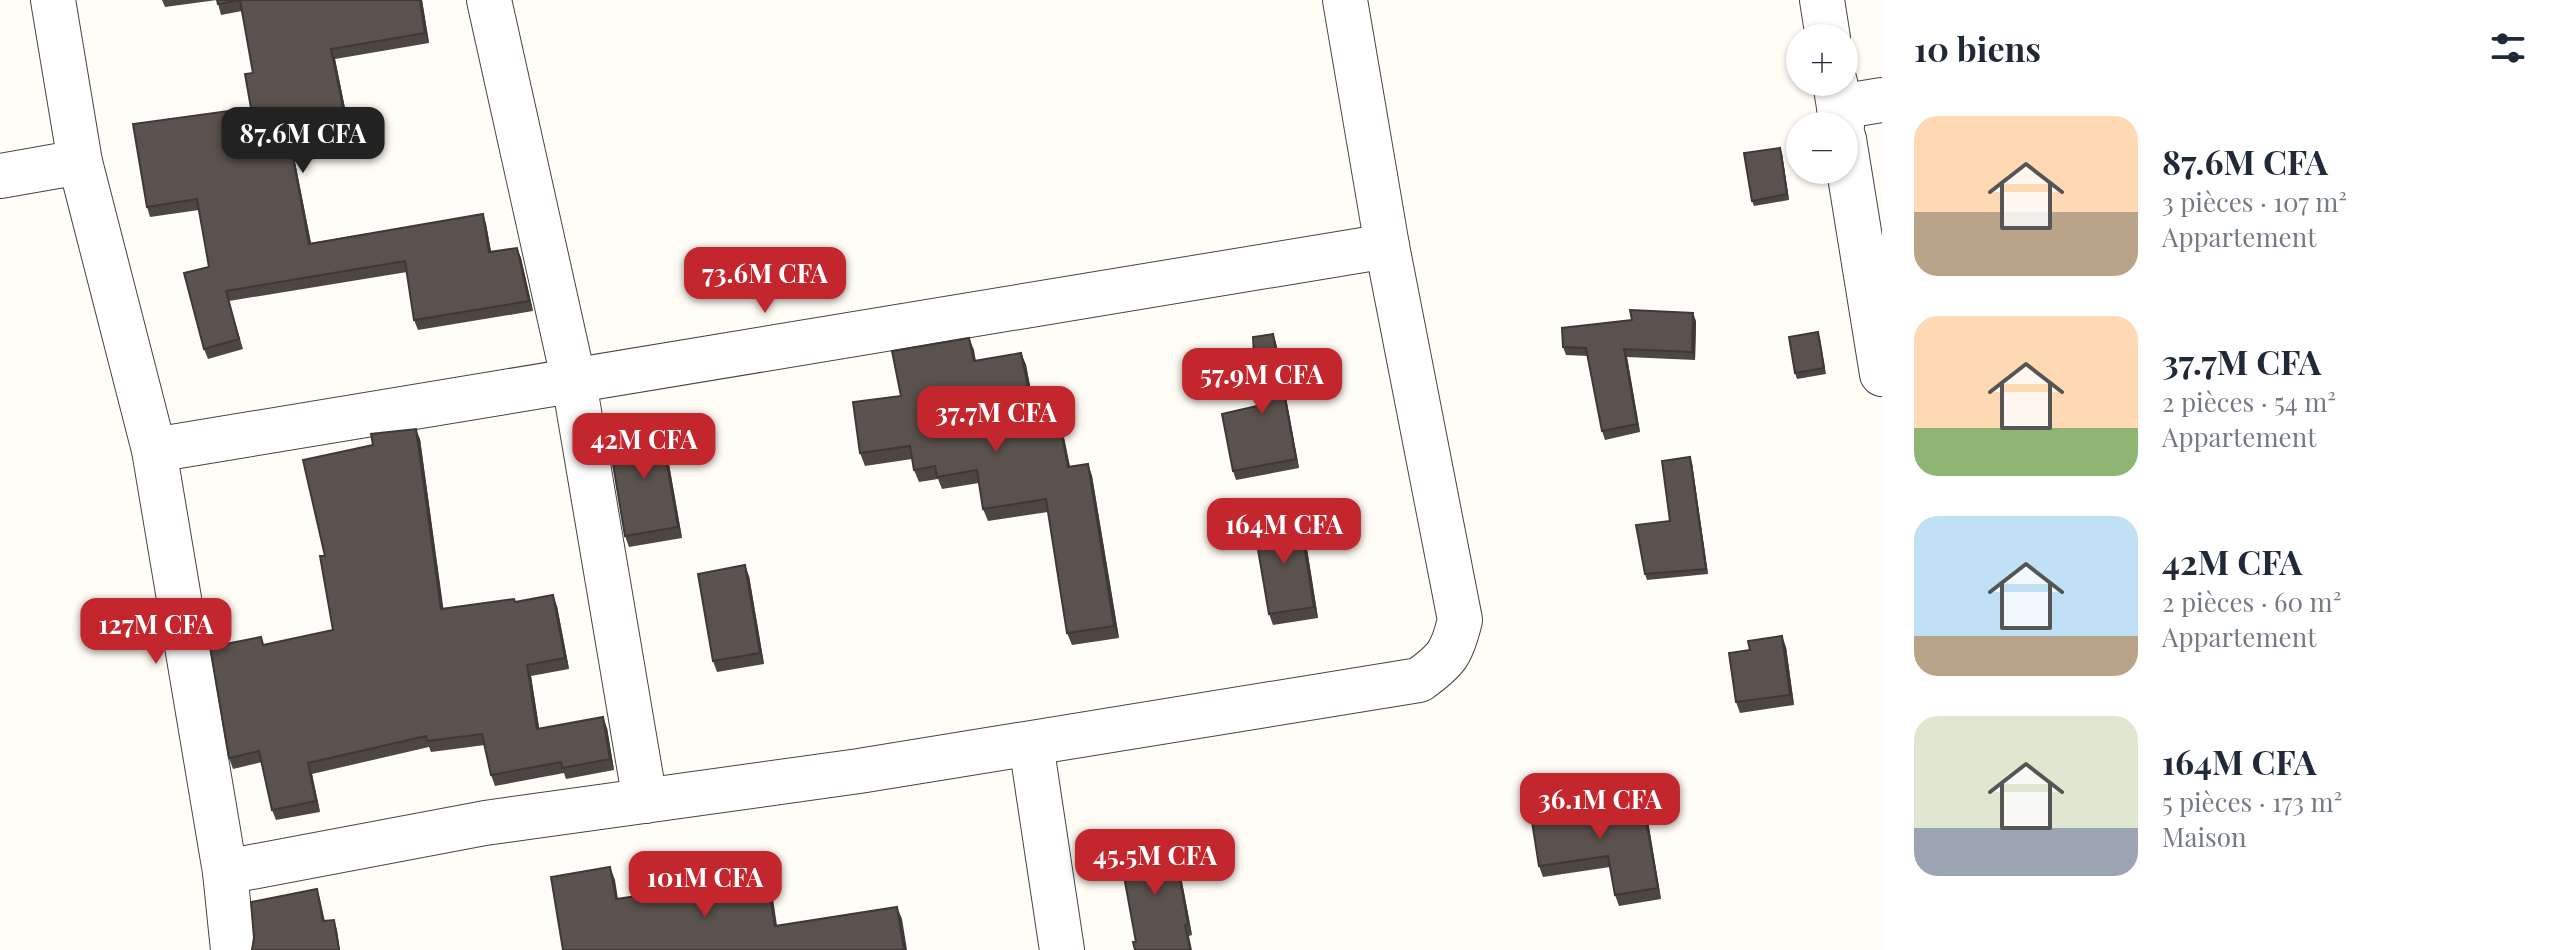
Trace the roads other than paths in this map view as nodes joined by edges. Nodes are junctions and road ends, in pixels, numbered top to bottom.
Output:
1 (53, 0) edge
2 (489, 0) edge
3 (1345, 0) edge
4 (1822, 0) edge
5 (1826, 24) edge
6 (1882, 100) edge
7 (1843, 112) edge
8 (80, 162) junction
9 (0, 176) edge
10 (1851, 184) edge
11 (1387, 246) junction
12 (1882, 374) edge
13 (574, 382) junction
14 (154, 450) junction
15 (1031, 744) junction
16 (645, 801) junction
17 (225, 872) junction
18 (233, 950) edge
19 (1062, 950) edge

1 - 8 street
2 - 13 street
3 - 11 street
4 - 5 street
6 - 7 street
8 - 9 street
8 - 14 street
10 - 12 street
11 - 13 street
11 - 15 street
13 - 14 street
13 - 16 street
14 - 17 street
15 - 16 street
15 - 19 street
16 - 17 street
17 - 18 street

